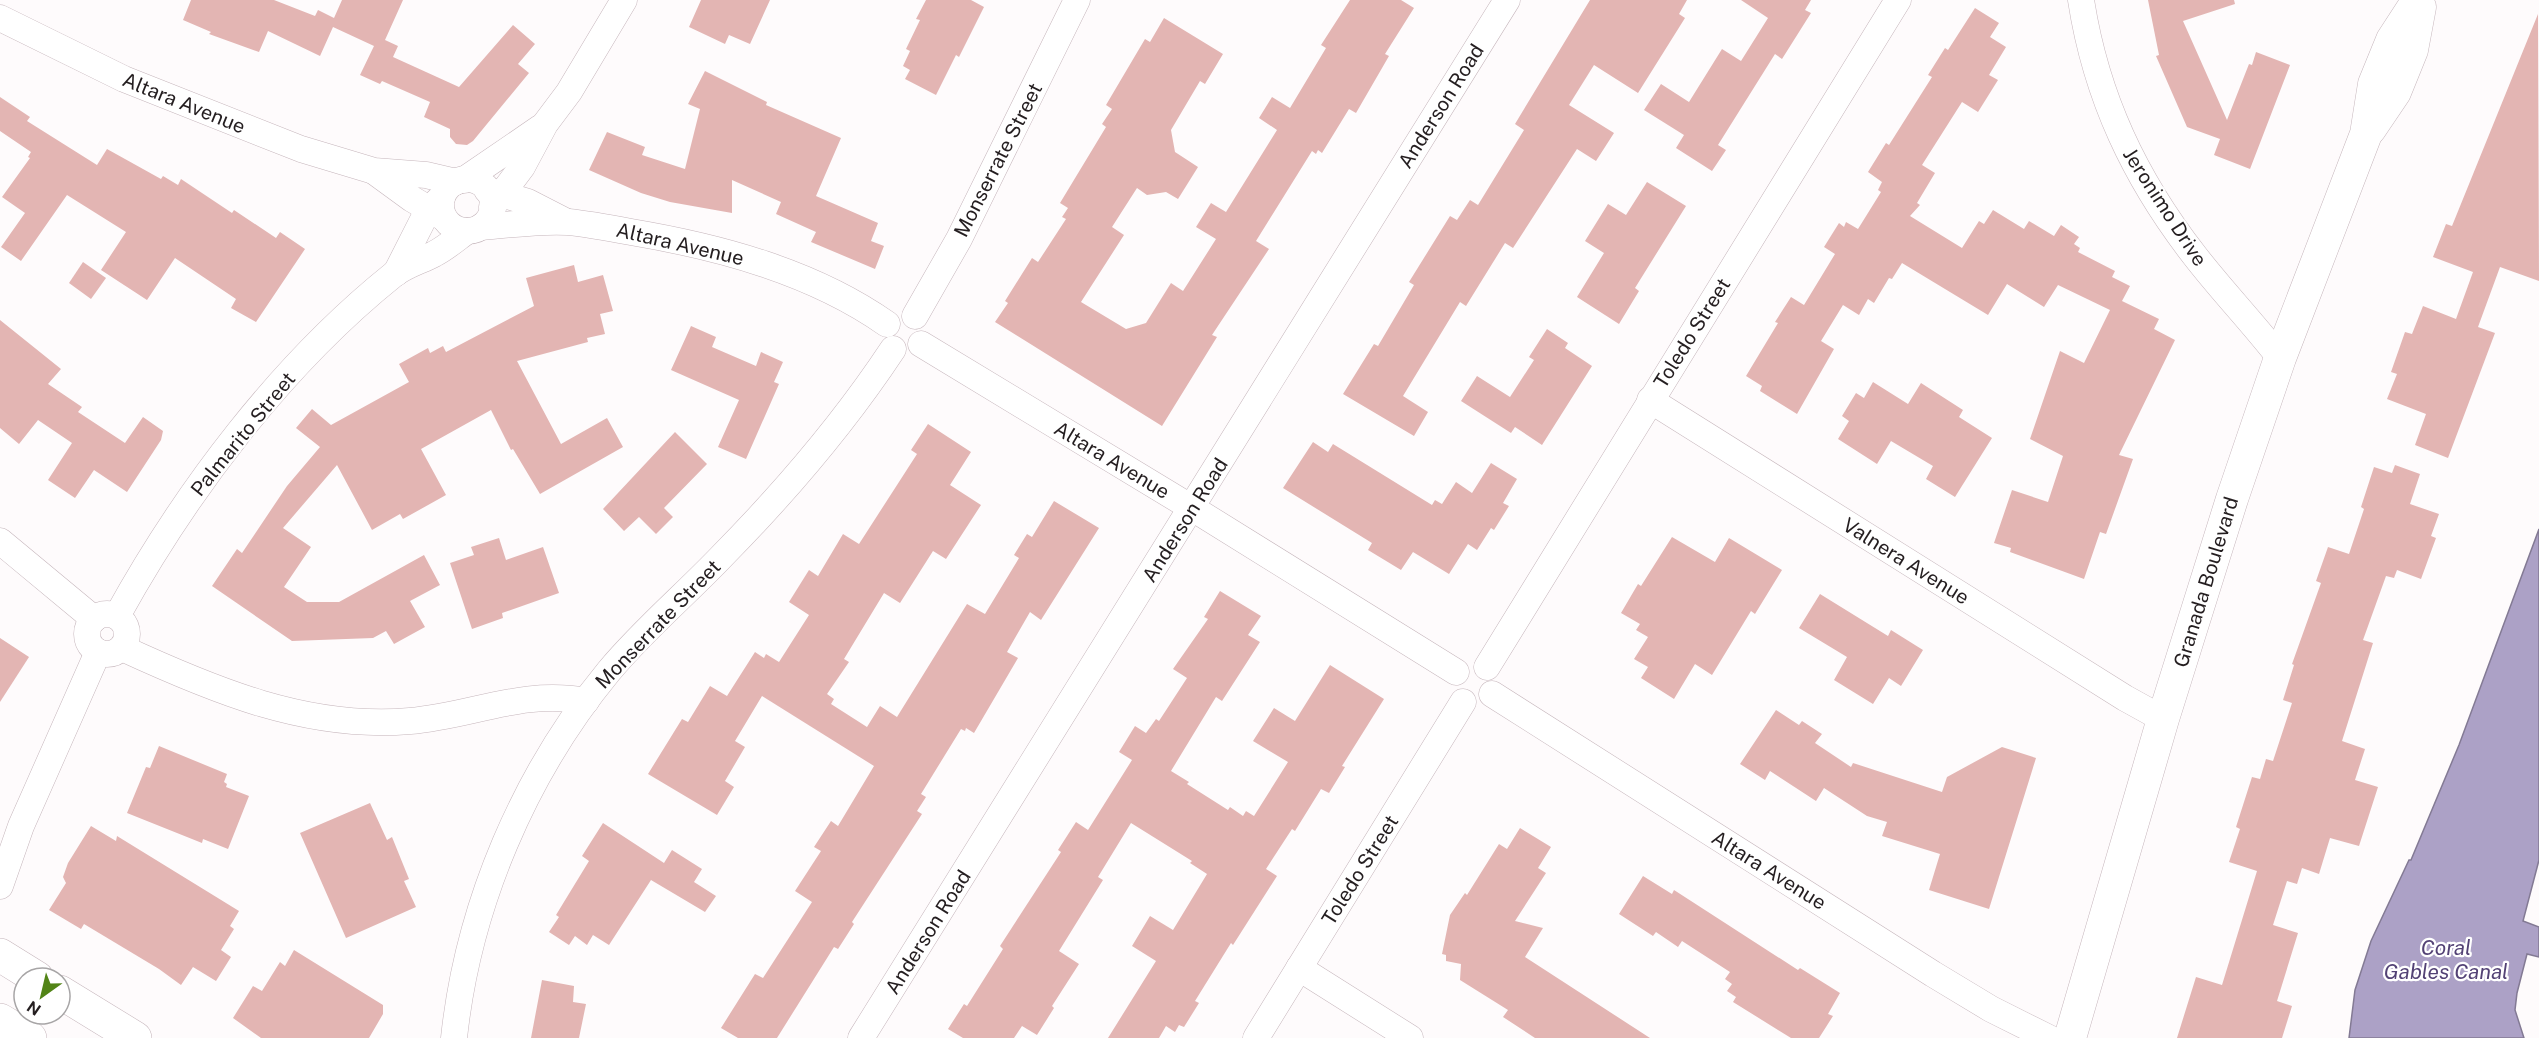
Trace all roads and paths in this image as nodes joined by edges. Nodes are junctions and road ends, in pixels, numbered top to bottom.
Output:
1 (624, 0) edge
2 (1077, 0) edge
3 (1507, 0) edge
4 (1898, 0) edge
5 (2081, 0) edge
6 (2420, 0) edge
7 (0, 18) edge
8 (545, 124) junction
9 (374, 171) junction
10 (447, 197) junction
11 (486, 210) junction
12 (567, 222) junction
13 (396, 273) junction
14 (915, 316) junction
15 (887, 324) junction
16 (921, 344) junction
17 (893, 349) junction
18 (2280, 358) junction
19 (1650, 400) junction
20 (1192, 508) junction
21 (0, 541) edge
22 (105, 617) junction
23 (110, 650) junction
24 (1487, 667) junction
25 (1456, 672) junction
26 (1492, 694) junction
27 (586, 701) junction
28 (1462, 702) junction
29 (2163, 719) junction
30 (0, 886) edge
31 (0, 955) edge
32 (18, 966) edge
33 (1299, 968) junction
34 (72, 999) edge
35 (0, 1020) edge
36 (30, 1038) edge
37 (135, 1038) edge
38 (454, 1038) edge
39 (861, 1038) edge
40 (1256, 1038) edge
41 (1410, 1038) edge
42 (2049, 1038) edge
43 (2070, 1038) edge

1 - 8 street, Palmarito Street
2 - 14 street, Monserrate Street
3 - 20 street, Anderson Road
4 - 19 street, Toledo Street
5 - 18 street, Jeronimo Drive
6 - 18 street, Granada Boulevard
7 - 9 street, Altara Avenue
8 - 10 street, Palmarito Street
8 - 11 street, Palmarito Street
9 - 10 street, Altara Avenue
9 - 10 street, Altara Avenue
10 - 11 street
10 - 11 street
10 - 13 street, Palmarito Street
11 - 12 street, Altara Avenue
11 - 12 street, Altara Avenue
11 - 13 street, Palmarito Street
12 - 15 street, Altara Avenue
13 - 22 street, Palmarito Street
14 - 15 street
14 - 16 street
15 - 17 street
16 - 17 street
16 - 20 street, Altara Avenue
17 - 27 street, Monserrate Street
18 - 29 street, Granada Boulevard
19 - 24 street, Toledo Street
19 - 29 street, Valnera Avenue
20 - 25 street, Altara Avenue
20 - 39 street, Anderson Road
21 - 22 street
22 - 23 street
22 - 23 street
23 - 27 street
23 - 30 street
24 - 25 street
24 - 26 street
25 - 28 street
26 - 28 street
26 - 42 street, Altara Avenue
27 - 38 street, Monserrate Street
28 - 33 street, Toledo Street
29 - 43 street, Granada Boulevard
31 - 32 main road
33 - 40 street, Toledo Street
33 - 41 street
34 - 37 main road
35 - 36 main road

